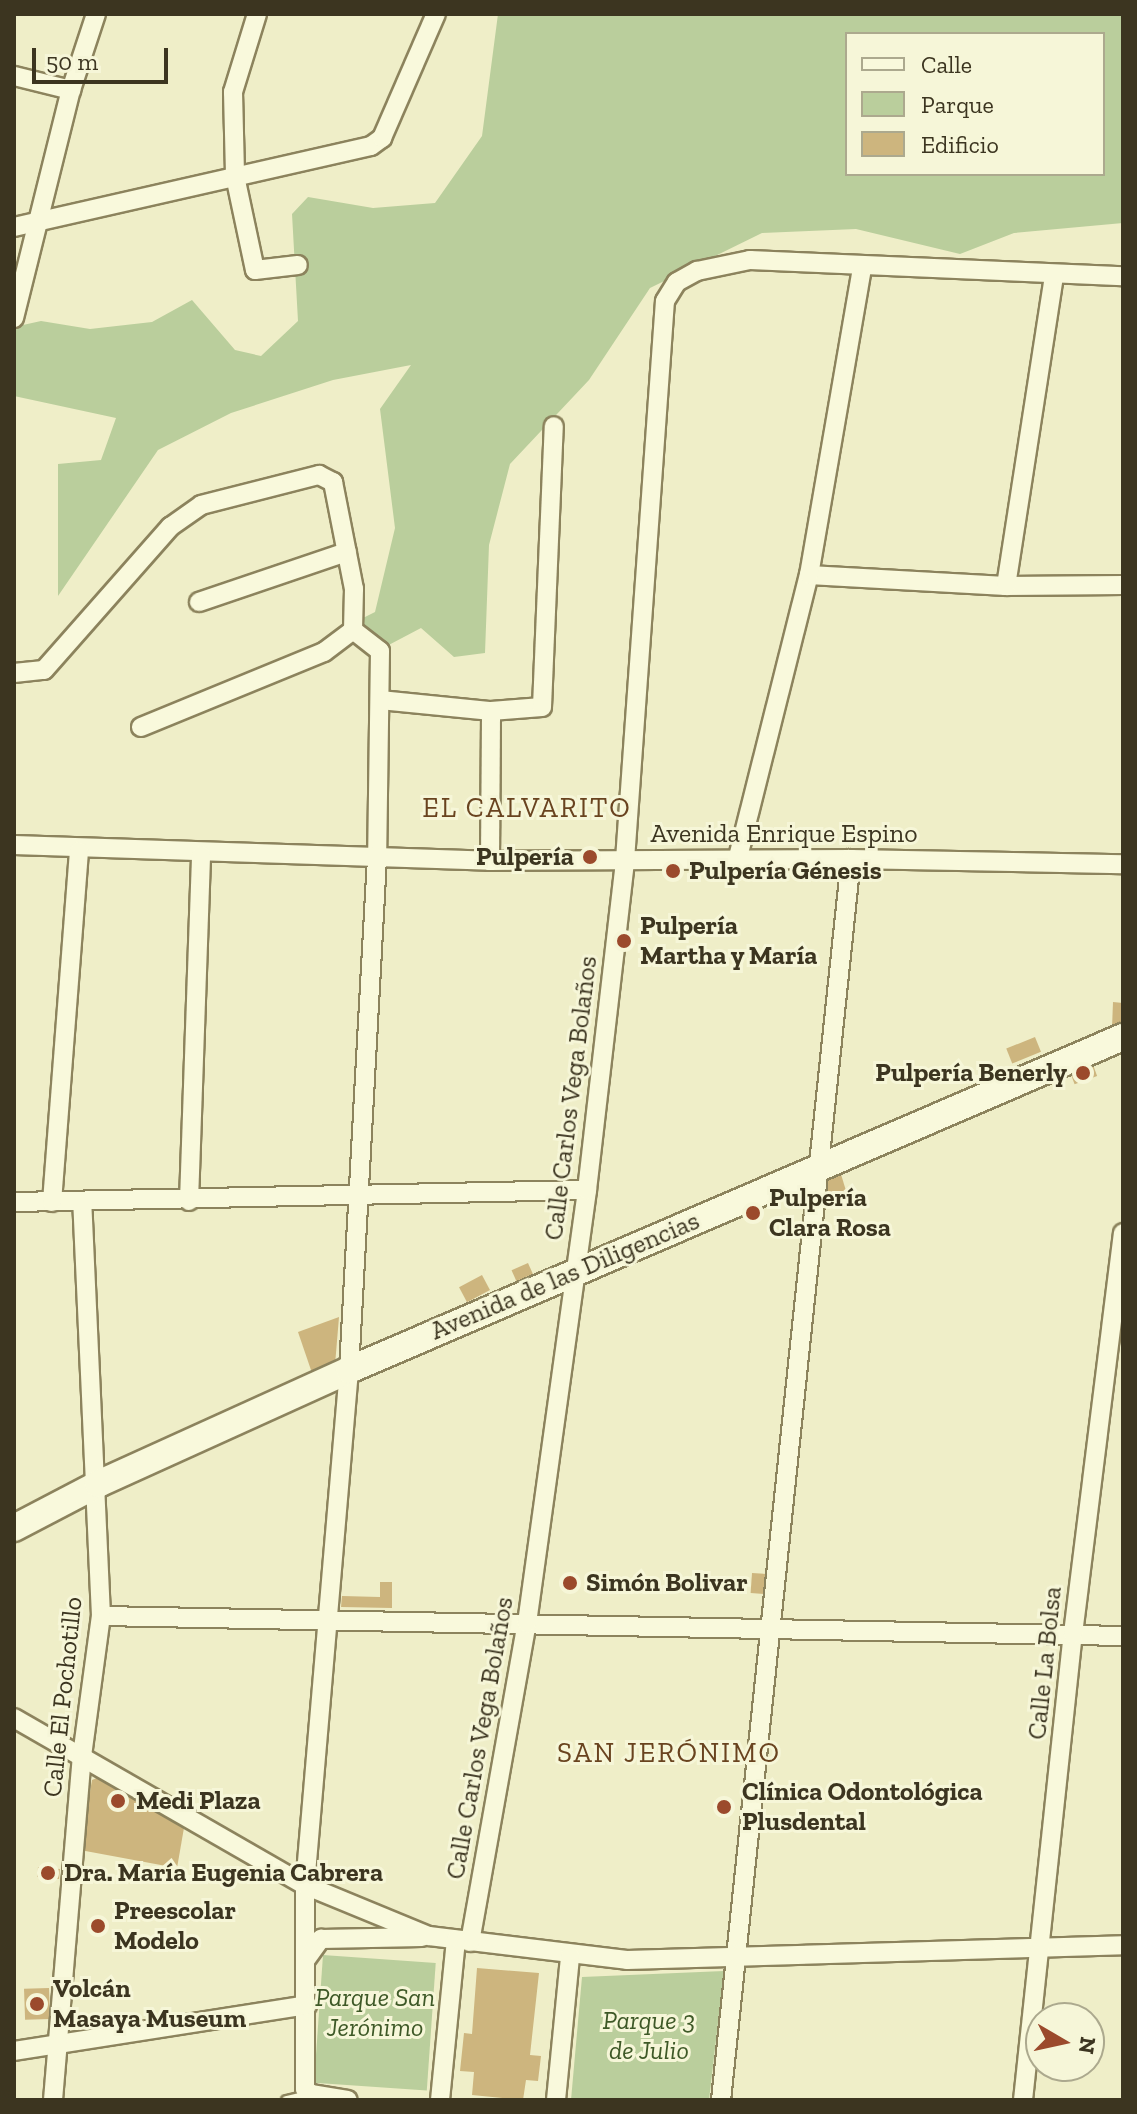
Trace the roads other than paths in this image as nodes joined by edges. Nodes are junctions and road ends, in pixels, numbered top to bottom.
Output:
1 (96, 14) edge
2 (257, 14) edge
3 (436, 14) edge
4 (14, 76) edge
5 (71, 90) junction
6 (235, 176) junction
7 (36, 225) junction
8 (14, 227) edge
9 (298, 265) dead end
10 (862, 267) junction
11 (1054, 276) junction
12 (1123, 276) edge
13 (14, 318) edge
14 (554, 426) dead end
15 (347, 552) junction
16 (809, 575) junction
17 (1123, 585) edge
18 (1006, 586) junction
19 (199, 602) dead end
20 (353, 630) junction
21 (14, 673) edge
22 (380, 700) junction
23 (491, 711) junction
24 (141, 727) dead end
25 (14, 845) edge
26 (79, 851) junction
27 (201, 855) junction
28 (377, 858) junction
29 (851, 859) junction
30 (625, 860) junction
31 (490, 861) junction
32 (737, 861) junction
33 (1123, 864) edge
34 (1123, 1037) edge
35 (818, 1168) junction
36 (587, 1190) junction
37 (356, 1197) junction
38 (189, 1201) junction
39 (14, 1202) edge
40 (52, 1202) junction
41 (82, 1202) junction
42 (1123, 1233) edge
43 (576, 1270) junction
44 (349, 1370) junction
45 (98, 1484) junction
46 (14, 1528) edge
47 (101, 1616) junction
48 (330, 1617) junction
49 (527, 1623) junction
50 (772, 1626) junction
51 (1073, 1634) junction
52 (1123, 1636) edge
53 (14, 1718) edge
54 (82, 1756) junction
55 (305, 1885) junction
56 (306, 1911) junction
57 (429, 1936) junction
58 (330, 1938) junction
59 (463, 1941) junction
60 (1043, 1945) junction
61 (1123, 1945) edge
62 (570, 1956) junction
63 (307, 1958) junction
64 (738, 1959) junction
65 (307, 2005) junction
66 (58, 2046) junction
67 (14, 2051) edge
68 (311, 2094) junction
69 (53, 2100) edge
70 (286, 2100) edge
71 (348, 2100) edge
72 (440, 2100) edge
73 (556, 2100) edge
74 (721, 2100) edge
75 (1023, 2100) edge

1 - 5 street
2 - 6 street
3 - 6 street
4 - 5 street
5 - 7 street
6 - 7 street
6 - 9 street
7 - 8 street
7 - 13 street
10 - 11 street
10 - 16 street
10 - 30 street, Calle Carlos Vega Bolaños
11 - 12 street
11 - 18 street
14 - 23 street
15 - 19 street
15 - 20 street
15 - 21 street
16 - 18 street
16 - 32 street
17 - 18 street
20 - 22 street
20 - 24 street
22 - 23 street
22 - 28 street
23 - 31 street
25 - 26 street, Avenida Enrique Espino
26 - 27 street, Avenida Enrique Espino
26 - 40 street
27 - 28 street, Avenida Enrique Espino
27 - 38 street
28 - 31 street, Avenida Enrique Espino
28 - 37 street
29 - 32 street, Avenida Enrique Espino
29 - 33 street, Avenida Enrique Espino
29 - 35 street
30 - 31 street, Avenida Enrique Espino
30 - 32 street, Avenida Enrique Espino
30 - 36 street, Calle Carlos Vega Bolaños
34 - 35 street, Avenida de las Diligencias
35 - 43 street, Avenida de las Diligencias
35 - 50 street
36 - 37 street
36 - 43 street, Calle Carlos Vega Bolaños
37 - 38 street
37 - 44 street
38 - 41 street
39 - 40 street
40 - 41 street
41 - 45 street, Calle El Pochotillo
42 - 51 street, Calle La Bolsa
43 - 44 street, Avenida de las Diligencias
43 - 49 street, Calle Carlos Vega Bolaños
44 - 45 street, Avenida de las Diligencias
44 - 48 street
45 - 46 street, Avenida de las Diligencias
45 - 47 street, Calle El Pochotillo
47 - 48 street
47 - 54 street, Calle El Pochotillo
48 - 49 street
48 - 55 street
49 - 50 street
49 - 59 street, Calle Carlos Vega Bolaños
50 - 51 street
50 - 64 street
51 - 52 street
51 - 60 street, Calle La Bolsa
53 - 54 street
54 - 55 street
54 - 66 street, Calle El Pochotillo
55 - 56 street
55 - 57 street
56 - 58 street
56 - 63 street
57 - 58 street
57 - 59 street
58 - 63 street
59 - 62 street
59 - 72 street, Calle Carlos Vega Bolaños
60 - 61 street
60 - 64 street
60 - 75 street, Calle La Bolsa
62 - 64 street
62 - 73 street
63 - 65 street
64 - 74 street
65 - 66 street
65 - 68 street
66 - 67 street
66 - 69 street, Calle El Pochotillo
68 - 70 lane
68 - 71 street

